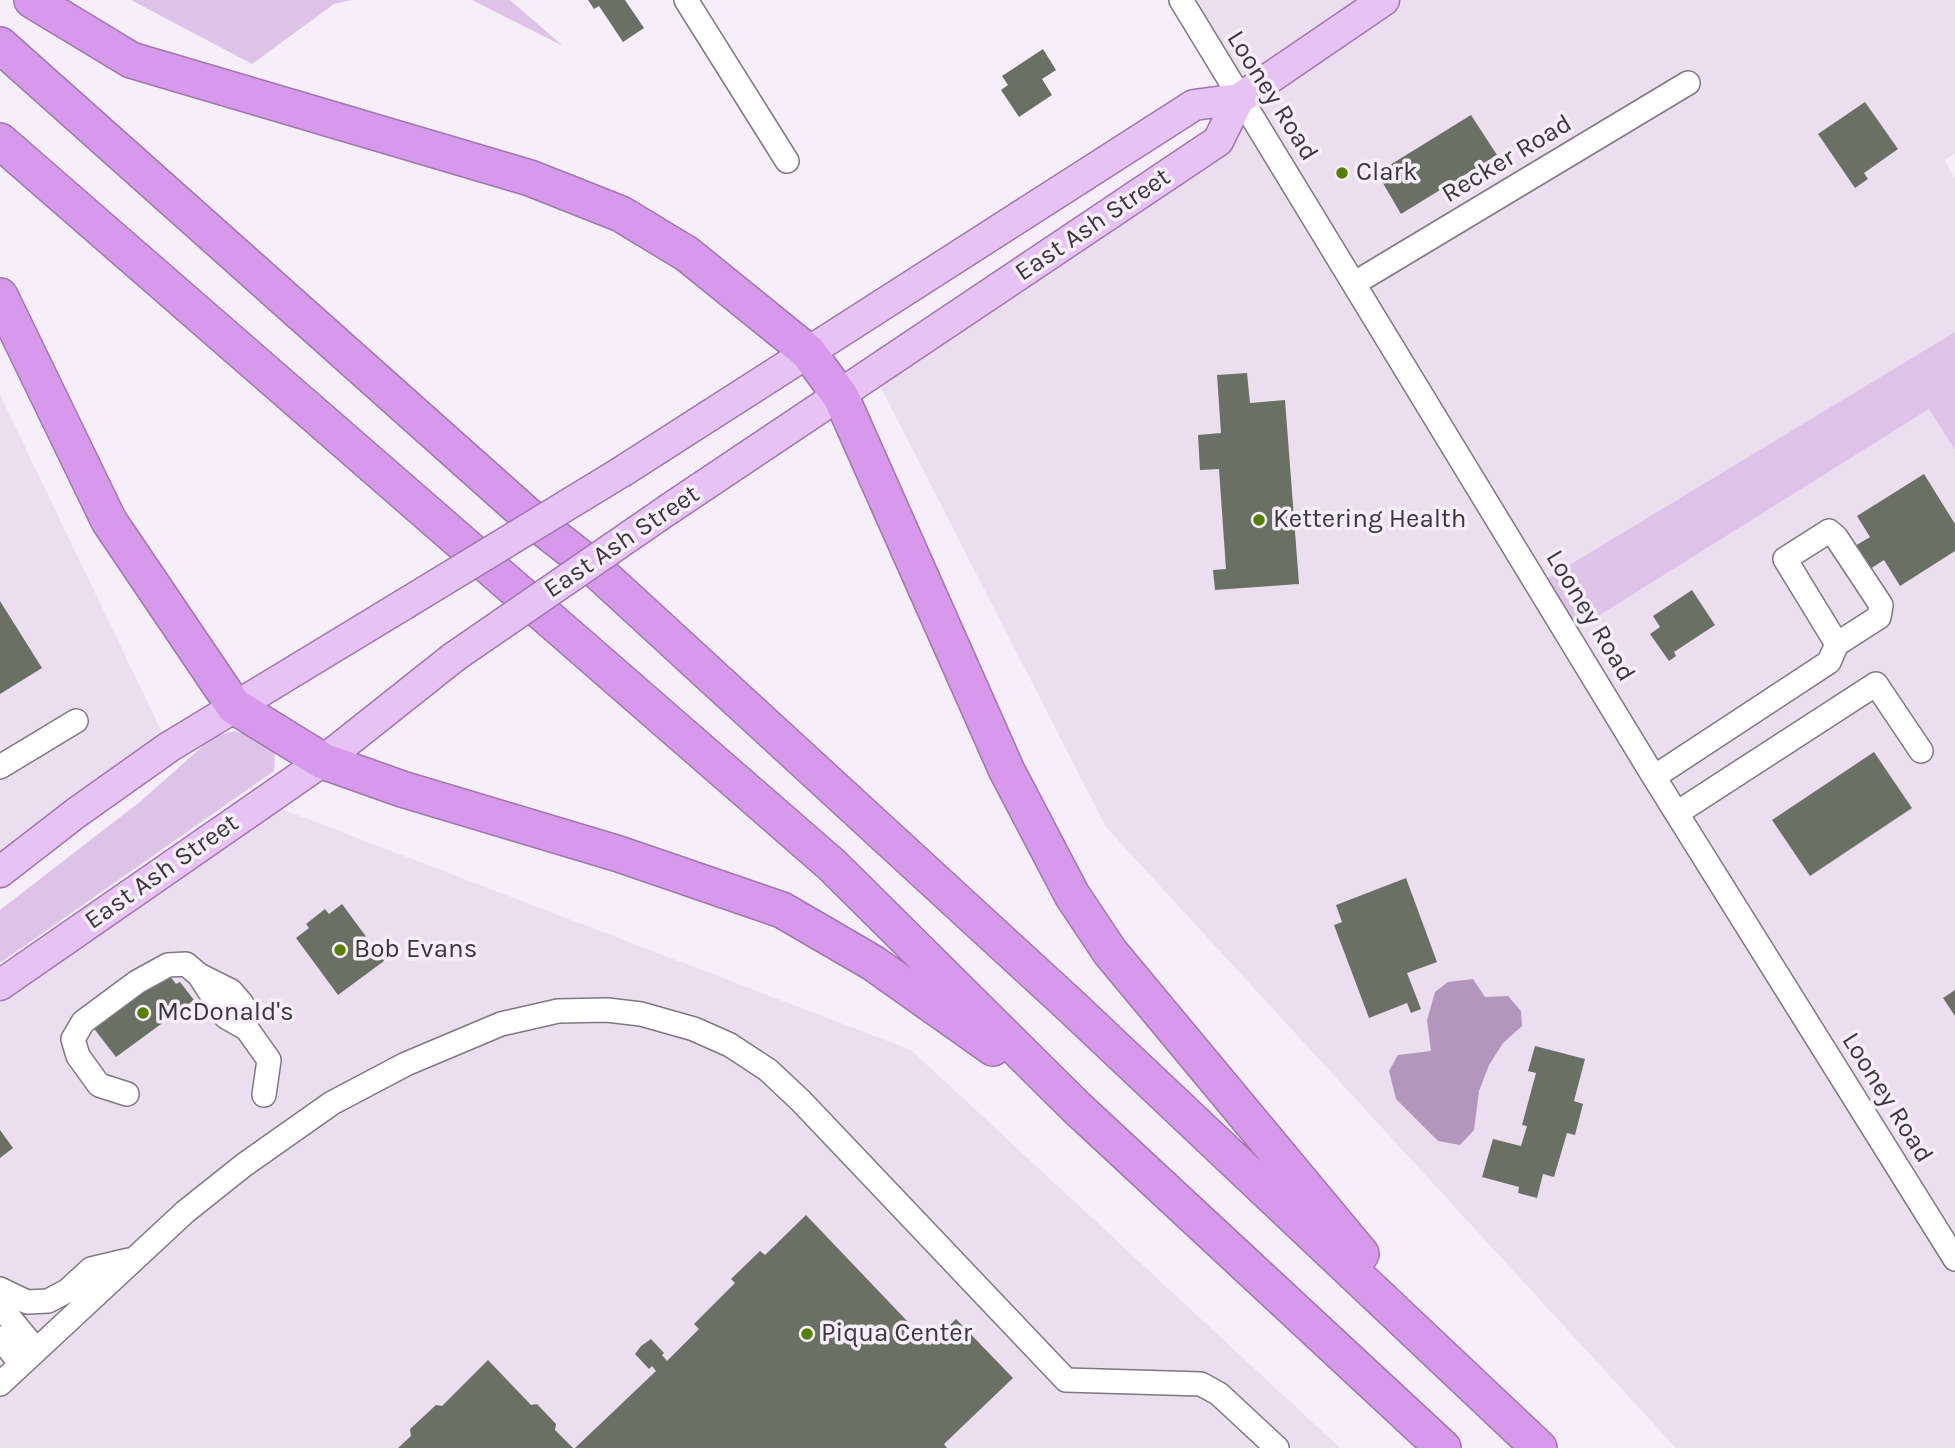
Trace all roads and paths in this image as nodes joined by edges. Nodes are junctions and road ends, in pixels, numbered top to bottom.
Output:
1 (32, 0) edge
2 (686, 0) edge
3 (1181, 0) edge
4 (1384, 0) edge
5 (0, 46) edge
6 (1688, 83) dead end
7 (1239, 99) junction
8 (0, 141) edge
9 (787, 161) dead end
10 (1355, 283) junction
11 (0, 296) edge
12 (808, 352) junction
13 (841, 397) junction
14 (1837, 644) junction
15 (234, 706) junction
16 (76, 721) dead end
17 (1921, 751) dead end
18 (323, 761) junction
19 (0, 767) edge
20 (1654, 777) junction
21 (1677, 813) junction
22 (0, 872) edge
23 (0, 985) edge
24 (127, 1094) dead end
25 (264, 1095) dead end
26 (1076, 1107) junction
27 (132, 1259) junction
28 (1955, 1259) edge
29 (0, 1289) edge
30 (0, 1306) edge
31 (0, 1338) edge
32 (29, 1357) junction
33 (1459, 1373) junction
34 (0, 1384) edge
35 (1277, 1448) edge
36 (1443, 1448) edge
37 (1539, 1448) edge

1 - 12 highway
2 - 9 street
3 - 7 street, Looney Road
4 - 7 main road, East Ash Street
5 - 33 highway
6 - 10 street, Recker Road
7 - 10 street, Looney Road
7 - 12 main road, East Ash Street
7 - 13 main road, East Ash Street
8 - 26 highway
10 - 20 street, Looney Road
11 - 15 highway
12 - 13 highway
12 - 15 main road, East Ash Street, bridge
13 - 18 main road, East Ash Street, bridge
13 - 33 highway
14 - 14 street
14 - 20 street
15 - 18 highway
15 - 22 main road, East Ash Street
16 - 19 street
17 - 21 street
18 - 23 main road, East Ash Street
18 - 26 highway
20 - 21 street, Looney Road
21 - 28 street, Looney Road
24 - 25 street
26 - 36 highway
27 - 29 street
27 - 32 street
27 - 35 street
30 - 32 street
31 - 32 street
32 - 34 street
33 - 37 highway

